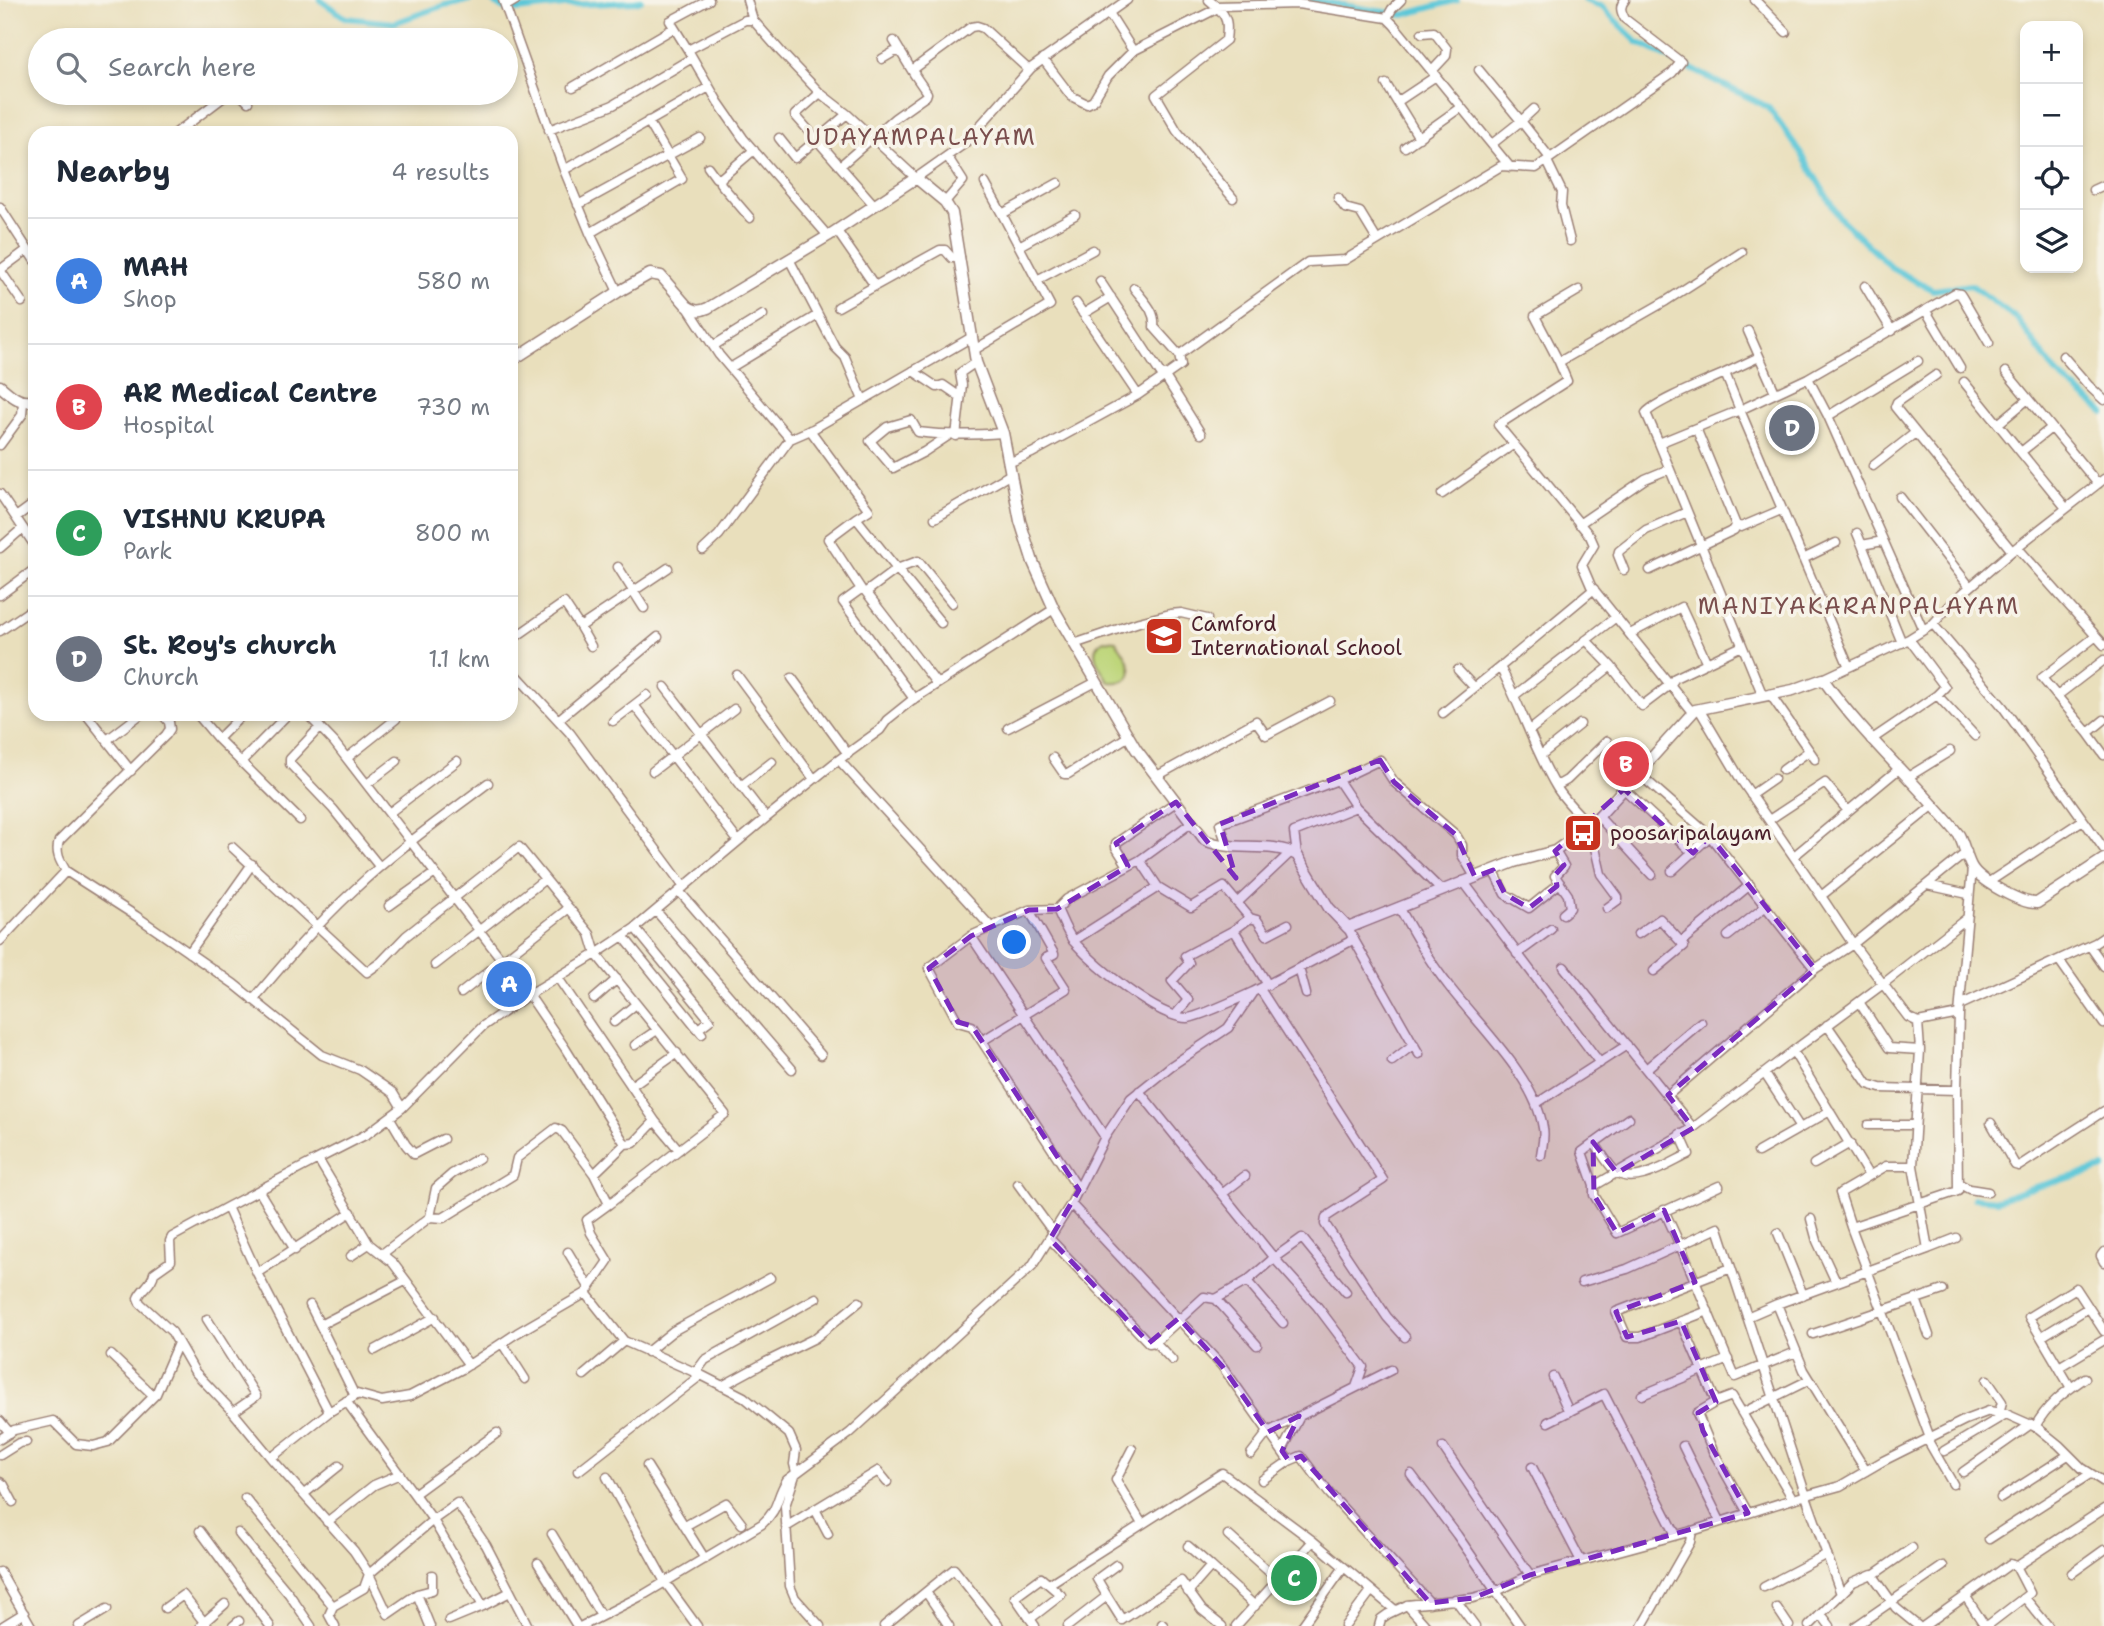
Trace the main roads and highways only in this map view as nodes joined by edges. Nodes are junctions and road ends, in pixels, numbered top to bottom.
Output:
1 (518, 356) edge
2 (0, 386) edge
3 (28, 401) edge
4 (2104, 859) edge

1 - 4 main road
2 - 3 main road

